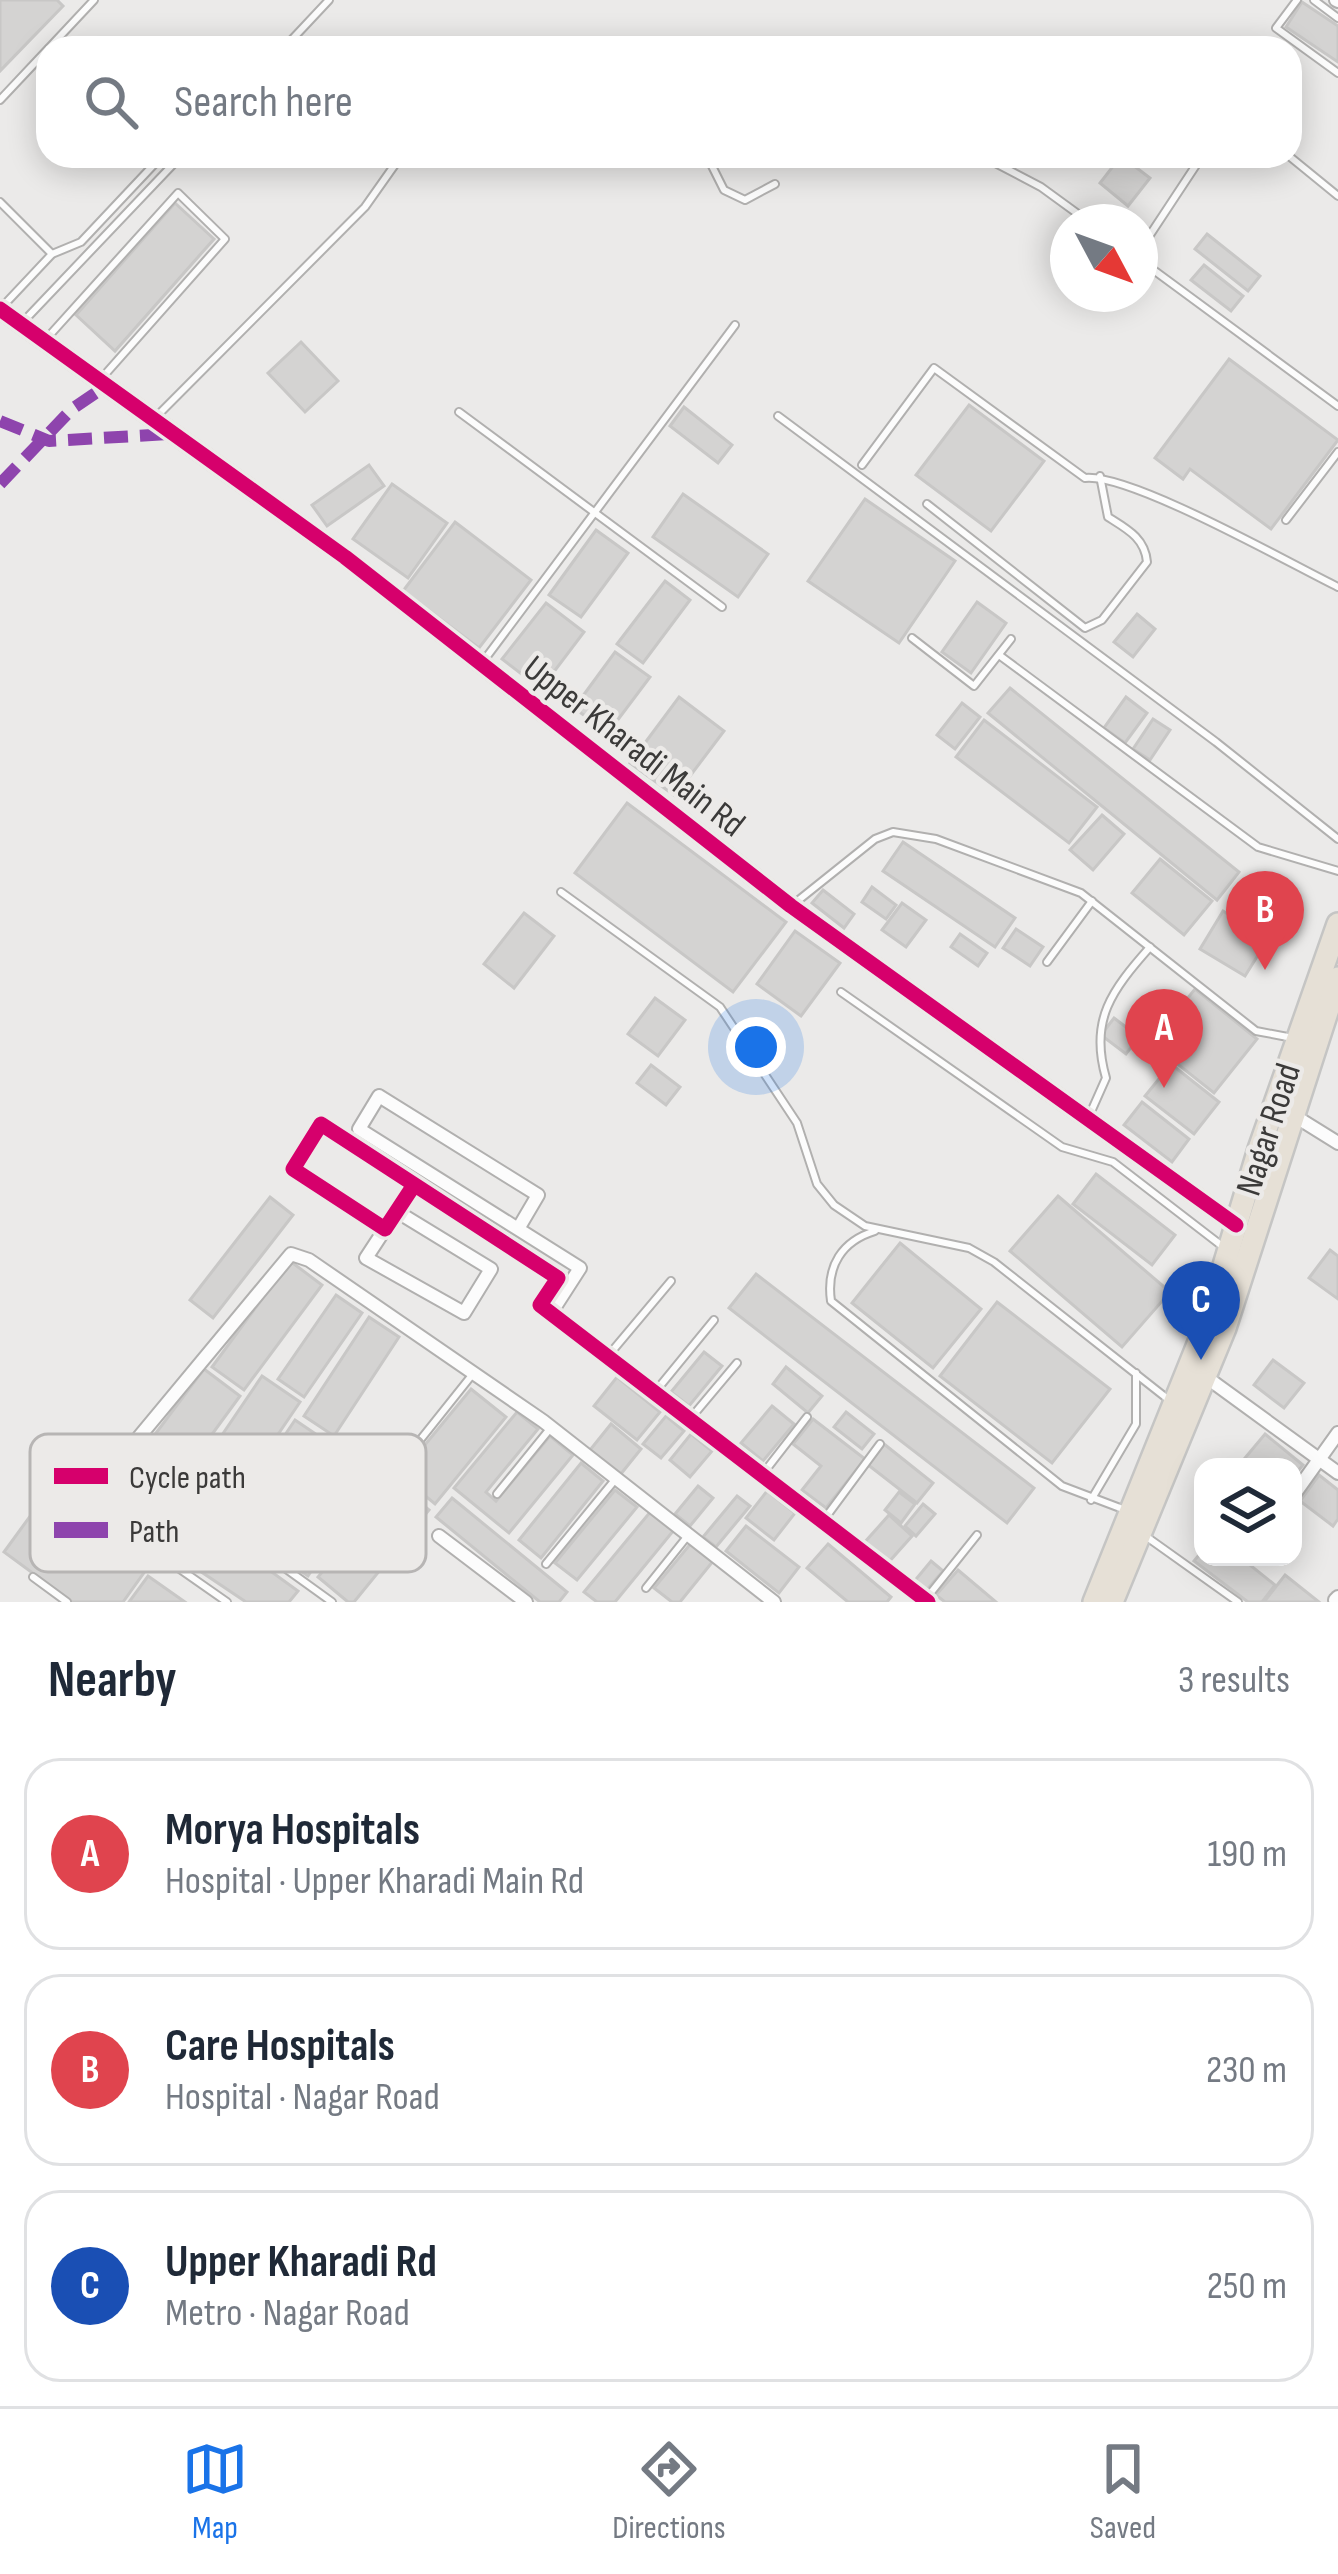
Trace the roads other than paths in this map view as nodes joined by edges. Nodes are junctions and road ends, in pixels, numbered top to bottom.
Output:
1 (94, 0) edge
2 (329, 0) edge
3 (1297, 0) edge
4 (1314, 0) edge
5 (1338, 18) edge
6 (60, 36) edge
7 (295, 36) edge
8 (1287, 36) edge
9 (1302, 47) edge
10 (36, 62) edge
11 (1338, 73) edge
12 (0, 100) edge
13 (1302, 167) edge
14 (151, 168) edge
15 (170, 168) edge
16 (393, 168) edge
17 (713, 168) edge
18 (1005, 168) edge
19 (1194, 168) edge
20 (775, 184) dead end
21 (1338, 196) edge
22 (0, 202) edge
23 (1064, 204) edge
24 (1158, 226) edge
25 (52, 254) junction
26 (1158, 269) edge
27 (0, 308) edge
28 (21, 323) junction
29 (735, 325) dead end
30 (46, 340) junction
31 (101, 379) junction
32 (1338, 406) edge
33 (459, 412) dead end
34 (778, 416) dead end
35 (156, 417) junction
36 (1338, 452) edge
37 (862, 465) dead end
38 (1100, 476) junction
39 (927, 504) dead end
40 (594, 514) junction
41 (1286, 520) dead end
42 (1338, 587) edge
43 (722, 607) dead end
44 (912, 638) dead end
45 (1011, 639) dead end
46 (999, 655) junction
47 (482, 664) junction
48 (1338, 838) edge
49 (1338, 871) edge
50 (561, 892) dead end
51 (1092, 901) junction
52 (791, 906) junction
53 (1338, 925) edge
54 (1150, 947) junction
55 (1047, 962) dead end
56 (1337, 984) edge
57 (841, 992) dead end
58 (1296, 1038) junction
59 (1290, 1114) junction
60 (1088, 1117) junction
61 (1338, 1143) edge
62 (413, 1185) junction
63 (396, 1211) junction
64 (1236, 1225) junction
65 (385, 1228) junction
66 (518, 1229) junction
67 (879, 1230) junction
68 (1228, 1251) junction
69 (671, 1281) dead end
70 (551, 1313) junction
71 (714, 1320) dead end
72 (608, 1357) junction
73 (737, 1363) dead end
74 (474, 1372) junction
75 (1136, 1373) junction
76 (1206, 1377) junction
77 (656, 1392) junction
78 (1177, 1406) junction
79 (807, 1417) dead end
80 (690, 1419) junction
81 (551, 1427) junction
82 (1338, 1433) edge
83 (141, 1434) edge
84 (425, 1434) edge
85 (880, 1444) dead end
86 (1319, 1458) junction
87 (1338, 1473) edge
88 (762, 1474) junction
89 (616, 1478) junction
90 (1302, 1483) edge
91 (497, 1494) dead end
92 (1091, 1499) junction
93 (823, 1521) junction
94 (1137, 1523) junction
95 (689, 1535) junction
96 (977, 1535) dead end
97 (440, 1536) dead end
98 (546, 1564) dead end
99 (184, 1572) edge
100 (290, 1572) edge
101 (33, 1577) dead end
102 (646, 1588) dead end
103 (767, 1600) edge
104 (926, 1601) edge
105 (67, 1602) edge
106 (227, 1602) edge
107 (332, 1602) edge
108 (526, 1602) edge
109 (1094, 1602) edge
110 (1112, 1602) edge
111 (1238, 1602) edge

1 - 6 lane
2 - 7 lane
3 - 8 lane
4 - 5 lane
9 - 11 lane
10 - 12 lane
13 - 21 lane
14 - 25 lane
15 - 28 lane
16 - 35 lane
17 - 20 lane
18 - 23 lane
19 - 24 lane
22 - 25 lane
25 - 27 lane
26 - 32 lane
27 - 28 street, Upper Kharadi Main Rd
28 - 30 street, Upper Kharadi Main Rd
29 - 40 lane
30 - 31 street, Upper Kharadi Main Rd
30 - 31 lane
31 - 35 street, Upper Kharadi Main Rd
33 - 40 lane
34 - 48 lane
35 - 47 street, Upper Kharadi Main Rd
36 - 41 lane
37 - 38 lane
38 - 39 lane
38 - 42 lane
40 - 43 lane
40 - 47 lane
44 - 46 lane
45 - 46 lane
46 - 49 lane
47 - 52 street, Upper Kharadi Main Rd
50 - 67 lane
51 - 52 lane
51 - 54 lane
51 - 55 lane
52 - 60 street, Upper Kharadi Main Rd
53 - 58 highway, Nagar Road
54 - 58 lane
54 - 60 lane
56 - 59 highway, Nagar Road
57 - 68 lane
58 - 64 highway, Nagar Road
59 - 61 street
59 - 76 highway, Nagar Road
60 - 64 street, Upper Kharadi Main Rd
62 - 63 street
62 - 65 street
62 - 70 street
63 - 65 street
63 - 65 street
64 - 68 highway, Nagar Road
66 - 66 street
66 - 70 street
67 - 75 lane
67 - 92 lane
68 - 78 highway, Nagar Road
69 - 72 lane
70 - 72 street
71 - 77 lane
72 - 77 street
73 - 80 lane
74 - 81 street
74 - 83 street
74 - 84 lane
75 - 78 lane
75 - 92 lane
76 - 86 street
76 - 94 highway, Nagar Road
77 - 80 street
78 - 94 highway, Nagar Road
79 - 88 lane
80 - 88 street
81 - 89 street
81 - 91 lane
82 - 86 street
85 - 93 lane
86 - 87 street
86 - 90 street
88 - 93 street
89 - 95 street
89 - 98 lane
92 - 94 lane
93 - 104 street
94 - 109 highway, Nagar Road
94 - 110 highway, Nagar Road
94 - 111 lane
95 - 102 lane
95 - 103 street
96 - 104 lane
97 - 108 street
99 - 106 lane
100 - 107 lane
101 - 105 lane

